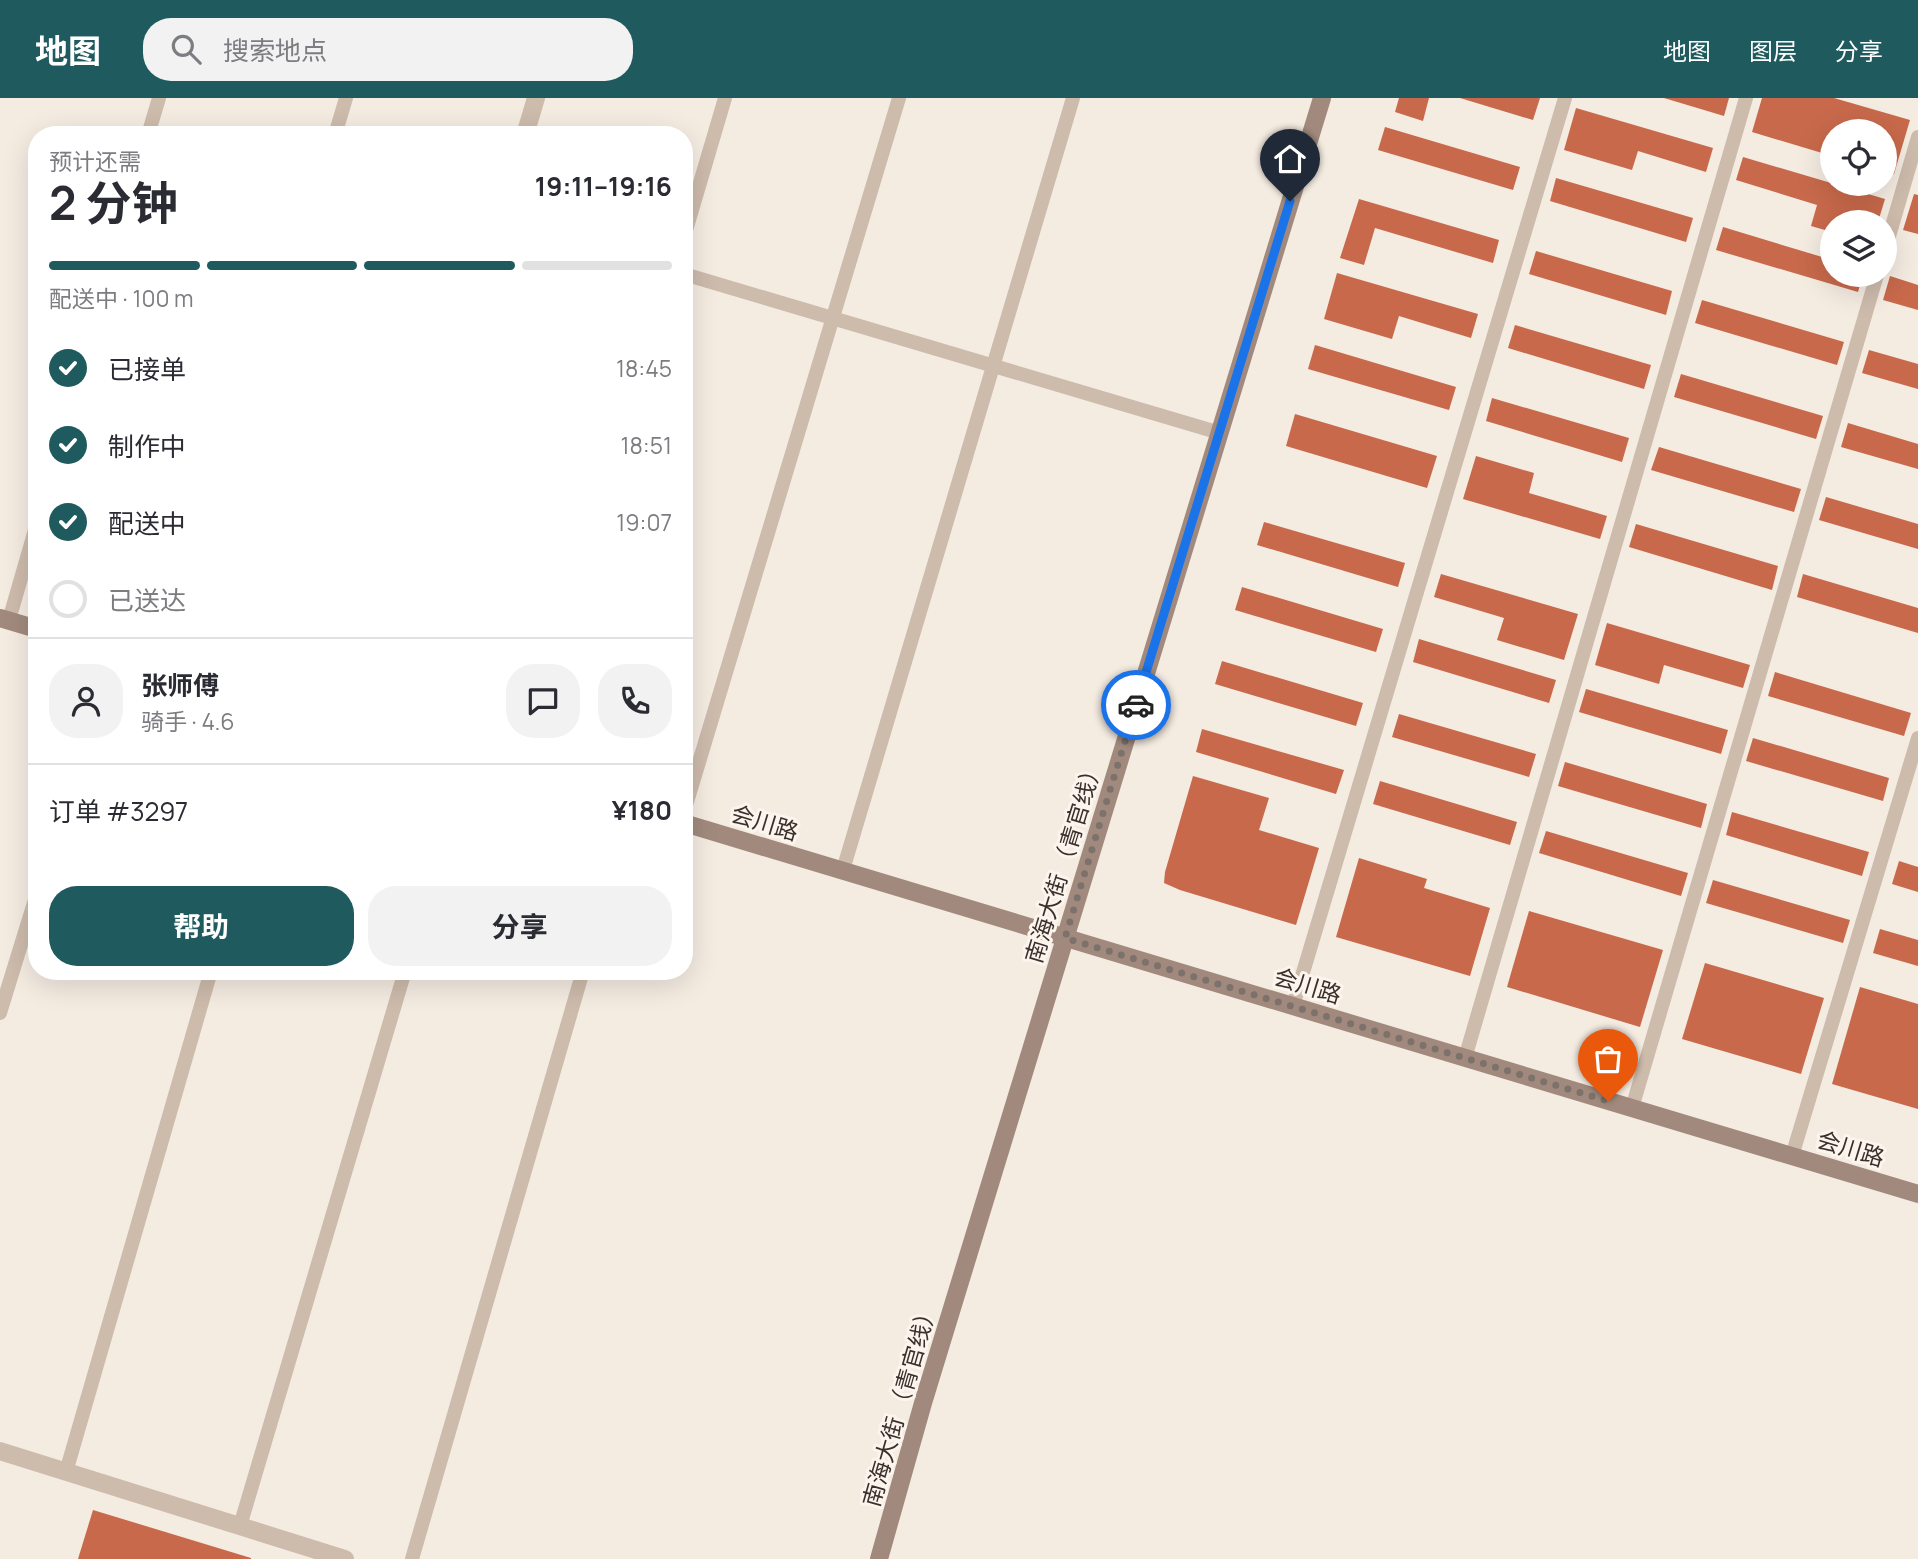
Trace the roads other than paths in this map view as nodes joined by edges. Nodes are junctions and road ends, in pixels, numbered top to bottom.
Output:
1 (159, 98) edge
2 (345, 98) edge
3 (536, 98) edge
4 (725, 98) edge
5 (899, 98) edge
6 (1073, 98) edge
7 (1322, 98) edge
8 (1565, 98) edge
9 (1746, 98) edge
10 (151, 126) edge
11 (337, 126) edge
12 (528, 126) edge
13 (1918, 137) edge
14 (693, 206) edge
15 (1897, 210) edge
16 (693, 277) edge
17 (1874, 287) edge
18 (833, 318) junction
19 (993, 366) junction
20 (1220, 433) junction
21 (28, 549) edge
22 (4, 619) edge
23 (28, 626) edge
24 (1918, 738) edge
25 (693, 782) edge
26 (693, 826) edge
27 (842, 870) junction
28 (28, 922) edge
29 (1065, 938) junction
30 (208, 980) edge
31 (402, 980) edge
32 (580, 980) edge
33 (1293, 1006) junction
34 (0, 1013) edge
35 (1465, 1058) junction
36 (1632, 1108) junction
37 (1792, 1156) junction
38 (1918, 1194) edge
39 (0, 1451) edge
40 (66, 1472) junction
41 (240, 1526) junction
42 (345, 1559) edge
43 (412, 1559) edge
44 (879, 1559) edge

1 - 10 lane
2 - 11 lane
3 - 12 street
4 - 14 lane
5 - 18 lane
6 - 19 lane
7 - 20 main road, 南海大街 （青官线）
8 - 33 lane
9 - 35 lane
13 - 15 lane
16 - 18 lane
17 - 36 lane
18 - 19 lane
18 - 25 lane
19 - 20 lane
19 - 27 lane
20 - 29 main road, 南海大街 （青官线）
21 - 22 lane
22 - 23 main road
24 - 37 lane
26 - 27 main road, 会川路
27 - 29 main road, 会川路
28 - 34 lane
29 - 33 main road, 会川路
29 - 44 main road, 南海大街 （青官线）
30 - 40 lane
31 - 41 lane
32 - 43 lane
33 - 35 main road, 会川路
35 - 36 main road, 会川路
36 - 37 main road, 会川路
37 - 38 main road, 会川路
39 - 40 street
40 - 41 street
41 - 42 street

